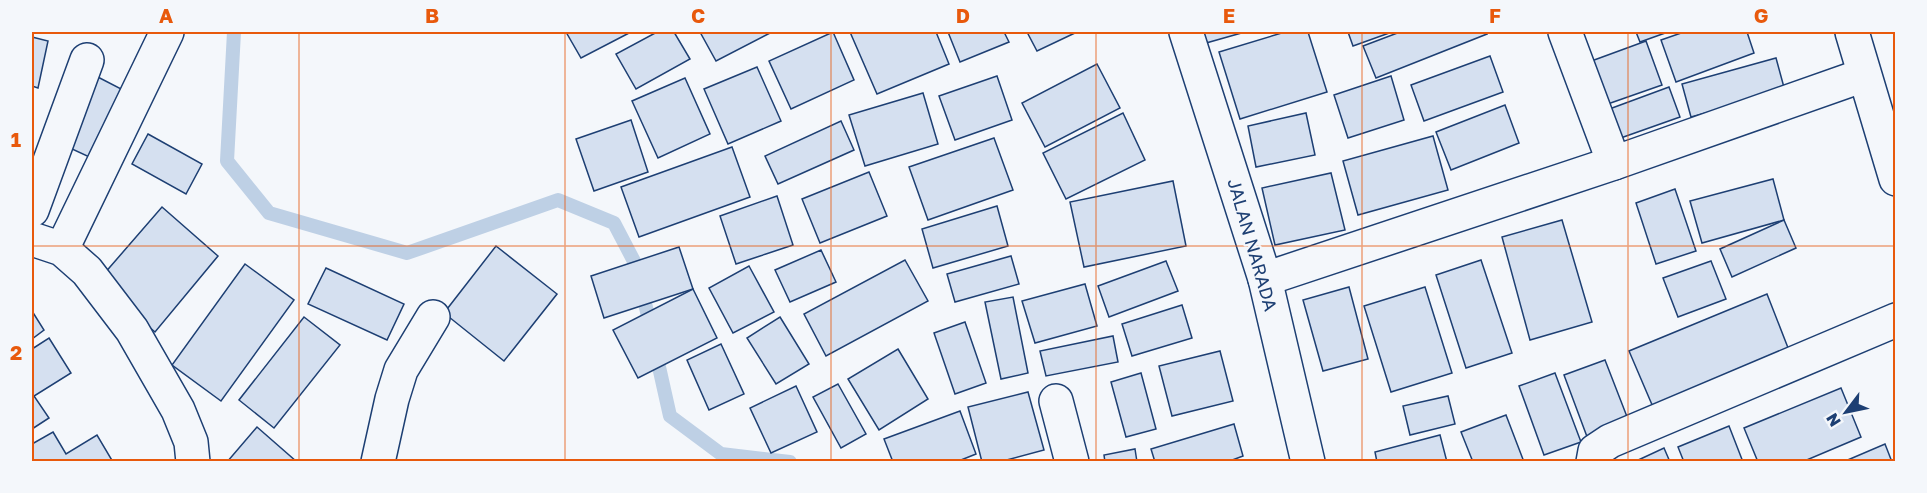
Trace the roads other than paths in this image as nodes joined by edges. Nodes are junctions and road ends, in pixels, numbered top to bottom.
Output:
1 (167, 32) edge
2 (1186, 32) edge
3 (1565, 32) edge
4 (1852, 32) edge
5 (87, 60) dead end
6 (1864, 75) junction
7 (1614, 163) junction
8 (1896, 179) edge
9 (32, 210) edge
10 (32, 239) edge
11 (62, 249) junction
12 (1265, 279) junction
13 (433, 316) dead end
14 (1896, 320) edge
15 (1056, 401) dead end
16 (192, 462) edge
17 (378, 462) edge
18 (1072, 462) edge
19 (1308, 462) edge
20 (1593, 462) edge

1 - 11 street
2 - 12 street, JALAN NARADA
3 - 7 street
4 - 6 street
5 - 9 street
6 - 7 street
6 - 8 street
7 - 12 street
10 - 11 street
11 - 16 street
12 - 19 street, JALAN NARADA
13 - 17 street
14 - 20 street
15 - 18 street

